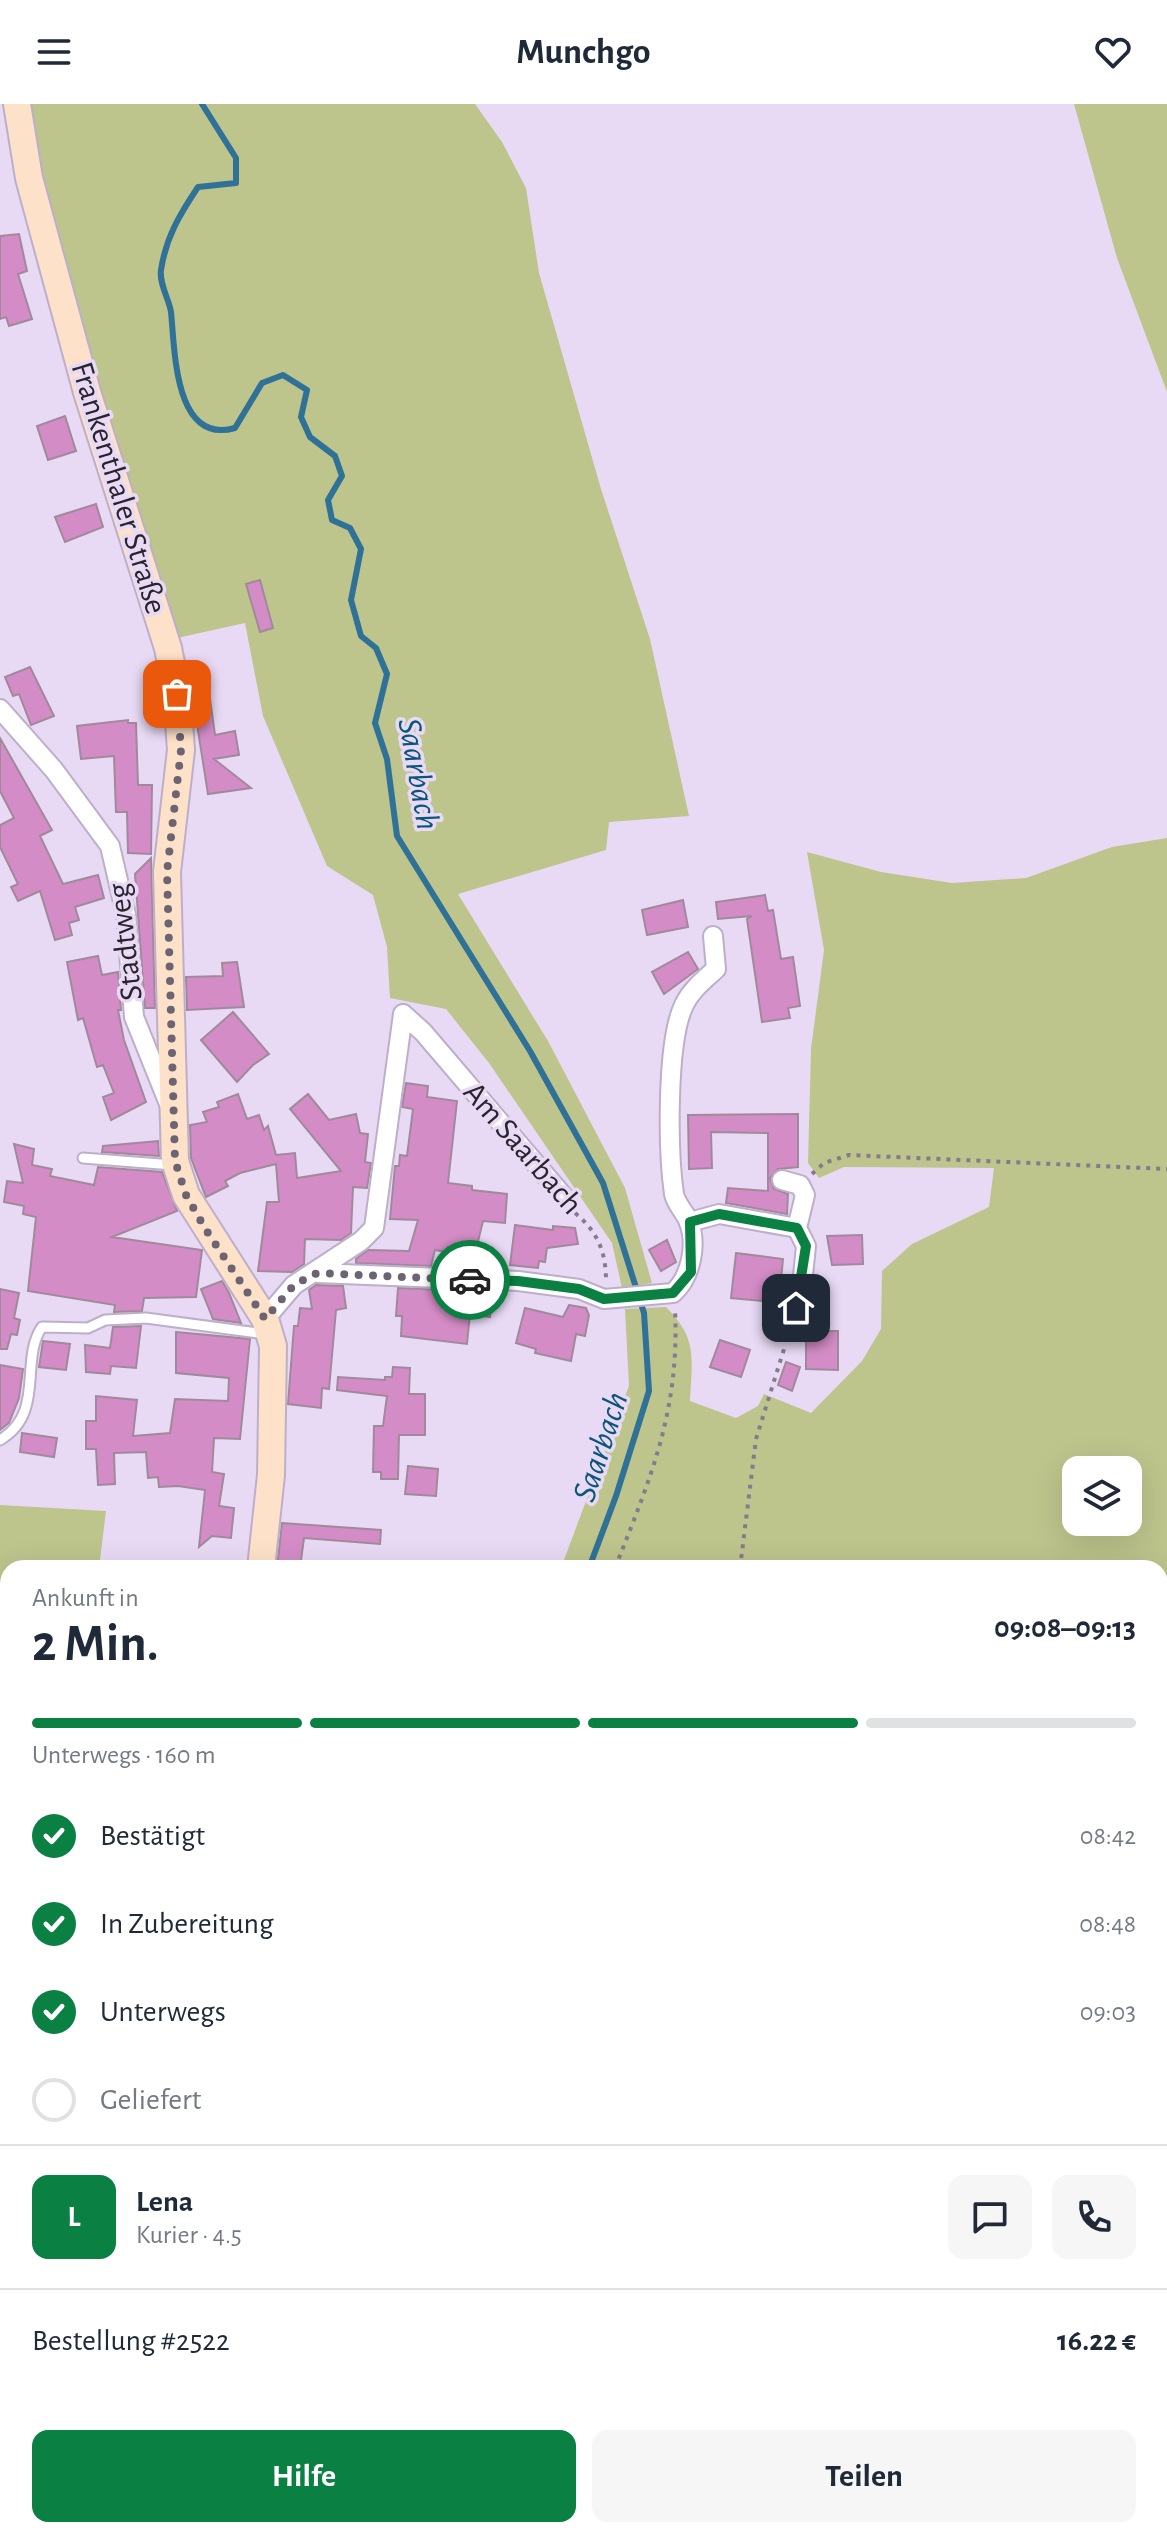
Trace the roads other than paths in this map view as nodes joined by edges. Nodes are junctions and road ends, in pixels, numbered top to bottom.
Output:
1 (17, 104) edge
2 (0, 709) edge
3 (713, 936) dead end
4 (171, 1111) junction
5 (83, 1158) dead end
6 (176, 1165) junction
7 (782, 1180) dead end
8 (564, 1197) road end
9 (690, 1222) junction
10 (797, 1228) junction
11 (317, 1273) junction
12 (267, 1327) junction
13 (790, 1331) road end
14 (0, 1440) edge
15 (262, 1560) edge

1 - 4 main road, Frankenthaler Straße
2 - 4 street, Stadtweg
3 - 9 street
4 - 6 main road, Frankenthaler Straße
5 - 6 lane
6 - 12 main road, Frankenthaler Straße
7 - 10 street
8 - 11 street, Am Saarbach
9 - 10 street
9 - 11 street
10 - 13 street
11 - 12 street
12 - 14 lane
12 - 15 main road, Frankenthaler Straße

